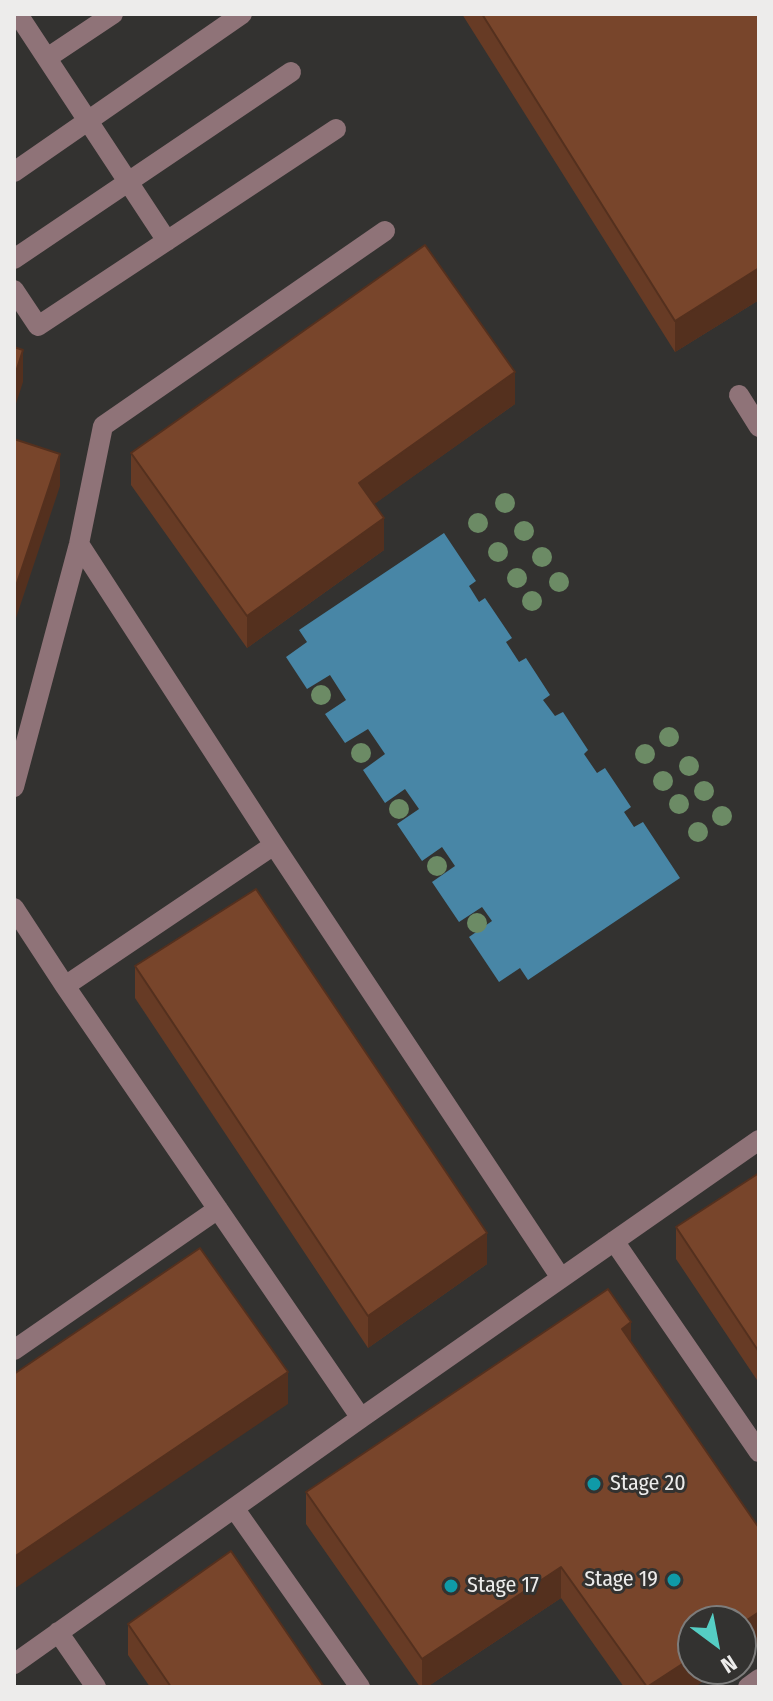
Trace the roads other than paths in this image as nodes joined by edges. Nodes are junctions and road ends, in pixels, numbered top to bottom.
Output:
1 (113, 14) edge
2 (242, 14) edge
3 (17, 21) edge
4 (47, 58) junction
5 (291, 72) dead end
6 (88, 121) junction
7 (336, 129) dead end
8 (14, 172) edge
9 (128, 181) junction
10 (385, 231) dead end
11 (167, 241) junction
12 (14, 259) edge
13 (14, 290) edge
14 (739, 395) dead end
15 (759, 427) edge
16 (79, 544) junction
17 (14, 787) edge
18 (274, 845) junction
19 (14, 908) edge
20 (65, 986) junction
21 (759, 1140) edge
22 (218, 1209) junction
23 (614, 1241) junction
24 (561, 1278) junction
25 (14, 1350) edge
26 (361, 1418) junction
27 (759, 1452) edge
28 (234, 1508) junction
29 (58, 1632) junction
30 (14, 1664) edge
31 (759, 1679) edge
32 (96, 1687) edge
33 (360, 1687) edge
34 (748, 1687) edge

1 - 4 lane
2 - 6 lane
3 - 4 lane
4 - 6 lane
5 - 9 lane
6 - 8 lane
6 - 9 lane
7 - 11 lane
9 - 11 lane
9 - 12 lane
10 - 16 lane
11 - 13 lane
14 - 15 lane
16 - 17 lane
16 - 18 lane
18 - 20 lane
18 - 24 lane
19 - 20 lane
20 - 22 lane
21 - 23 lane
22 - 25 lane
22 - 26 lane
23 - 24 lane
23 - 27 lane
24 - 26 lane
26 - 28 lane
28 - 29 lane
28 - 33 lane
29 - 30 lane
29 - 32 lane
31 - 34 lane

